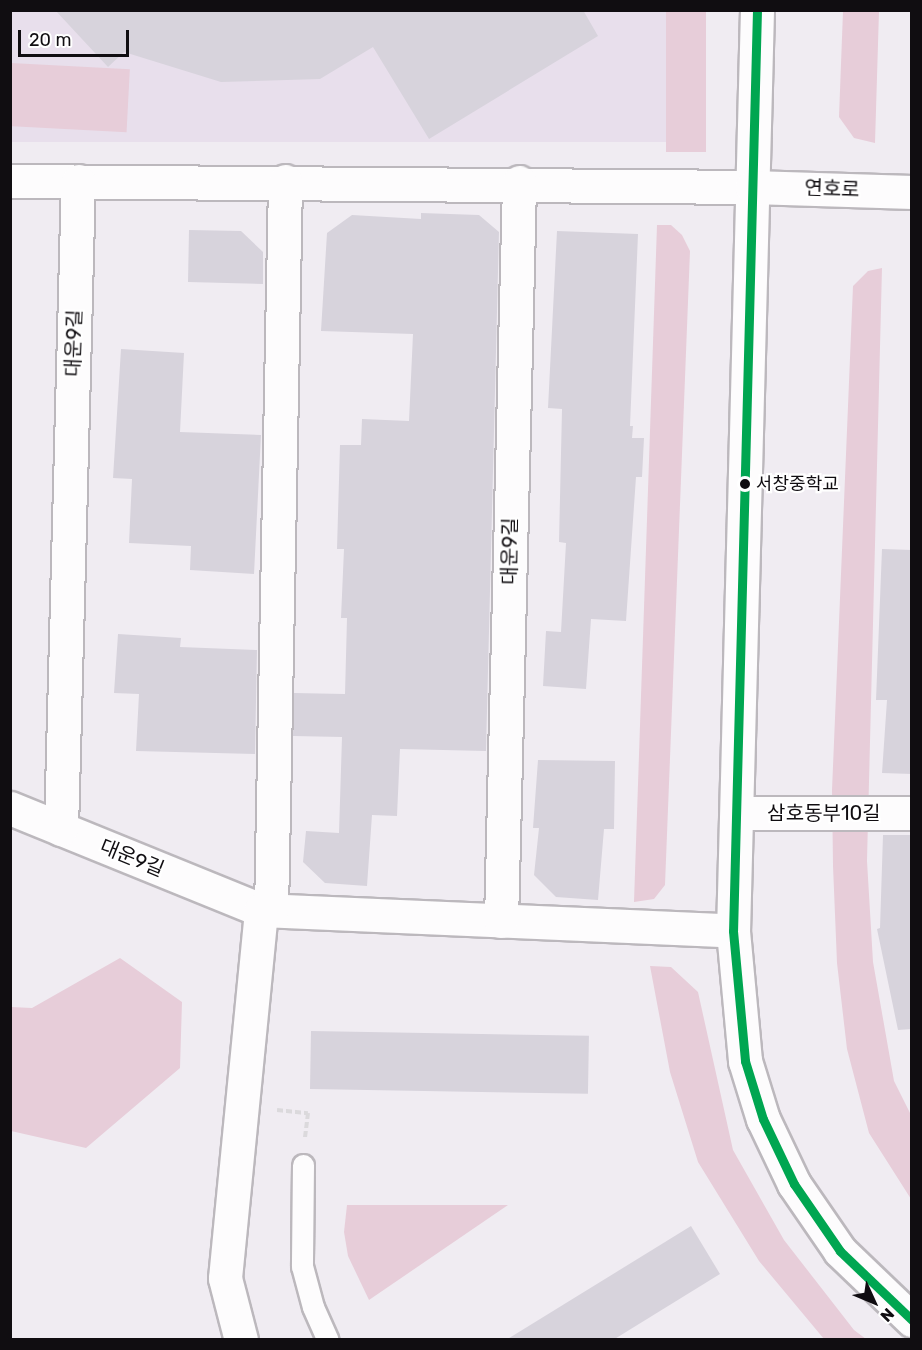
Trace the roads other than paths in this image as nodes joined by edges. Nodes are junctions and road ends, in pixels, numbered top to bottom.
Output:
1 (757, 10) edge
2 (10, 181) edge
3 (78, 181) junction
4 (285, 181) junction
5 (519, 182) junction
6 (752, 187) junction
7 (912, 192) edge
8 (10, 808) edge
9 (737, 813) junction
10 (912, 813) edge
11 (61, 830) junction
12 (266, 911) junction
13 (501, 921) junction
14 (733, 931) junction
15 (303, 1165) road end
16 (912, 1320) edge
17 (242, 1340) edge
18 (328, 1340) edge

1 - 6 street
2 - 3 street
3 - 4 street
3 - 11 street, 대운9길
4 - 5 street
4 - 12 street
5 - 6 street
5 - 13 street, 대운9길
6 - 7 street, 연호로
6 - 9 street
8 - 11 street, 대운9길
9 - 10 street, 삼호동부10길
9 - 14 street
11 - 12 street, 대운9길
12 - 13 street, 대운9길
12 - 17 street
13 - 14 street, 대운9길
14 - 16 street
15 - 18 lane

